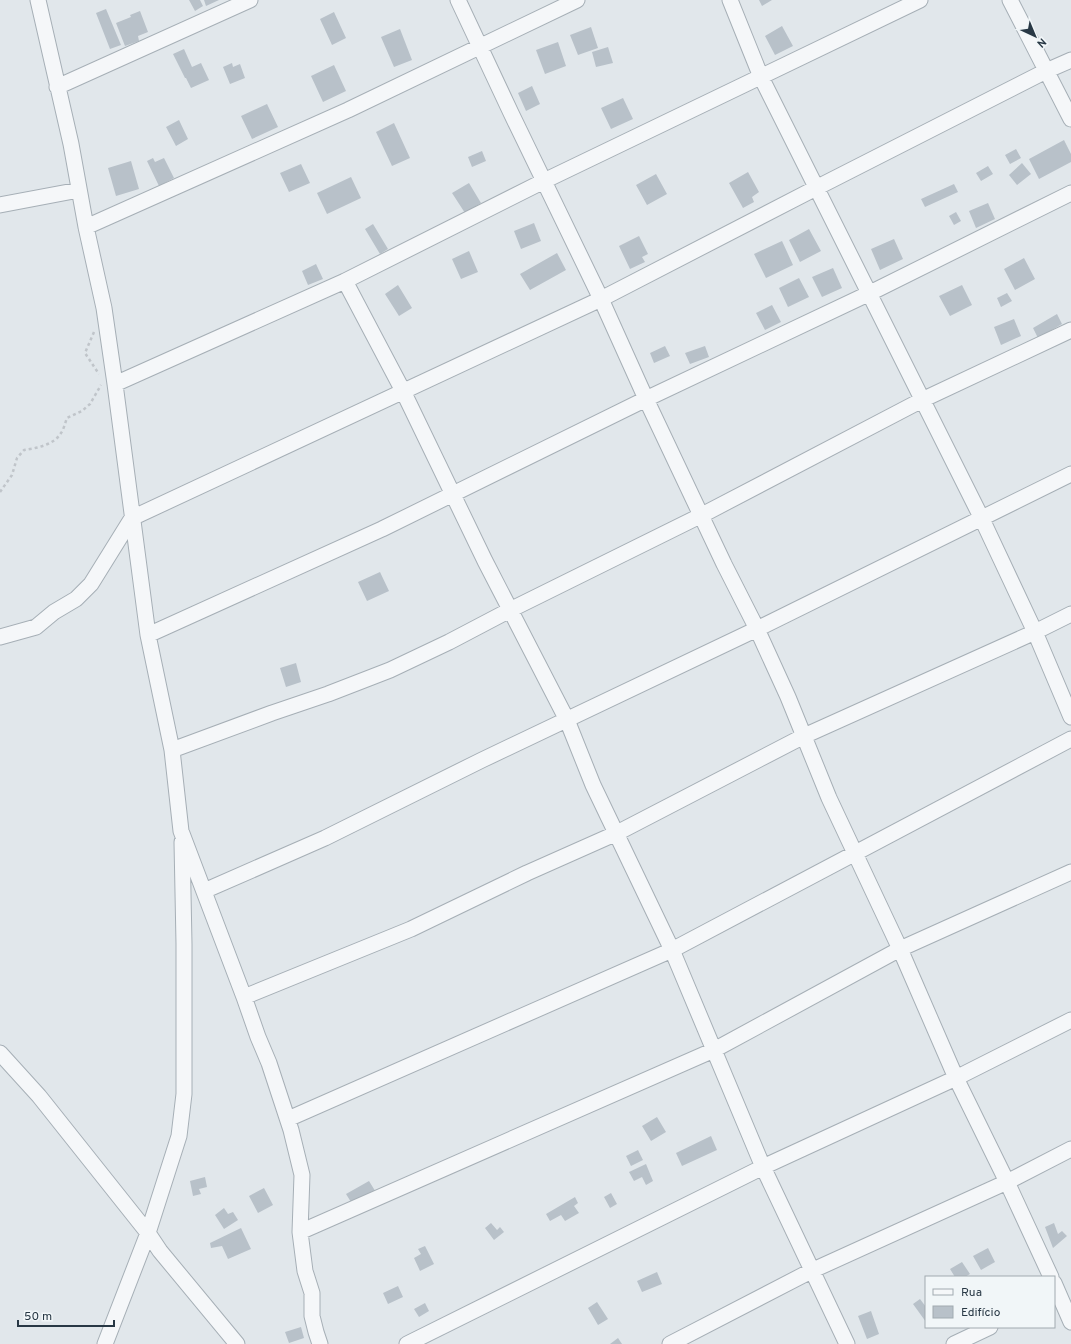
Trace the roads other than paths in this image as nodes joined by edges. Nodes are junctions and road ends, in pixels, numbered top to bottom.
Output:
1 (38, 0) edge
2 (250, 0) edge
3 (458, 0) edge
4 (576, 0) edge
5 (730, 0) edge
6 (920, 0) edge
7 (1010, 0) edge
8 (480, 47) junction
9 (1071, 60) edge
10 (1046, 71) junction
11 (761, 77) junction
12 (57, 87) junction
13 (1071, 119) edge
14 (544, 181) junction
15 (816, 188) junction
16 (79, 190) junction
17 (1071, 193) edge
18 (0, 205) edge
19 (86, 227) junction
20 (345, 281) junction
21 (870, 293) junction
22 (601, 299) junction
23 (1071, 330) edge
24 (109, 382) junction
25 (403, 391) junction
26 (646, 399) junction
27 (922, 400) junction
28 (1071, 474) edge
29 (454, 494) junction
30 (702, 515) junction
31 (981, 517) junction
32 (132, 518) junction
33 (510, 610) junction
34 (1071, 614) edge
35 (757, 629) junction
36 (1035, 632) junction
37 (148, 635) junction
38 (0, 637) edge
39 (1071, 717) edge
40 (567, 720) junction
41 (804, 736) junction
42 (1071, 739) edge
43 (172, 750) junction
44 (181, 831) junction
45 (616, 834) junction
46 (855, 853) junction
47 (1071, 872) edge
48 (204, 891) junction
49 (900, 949) junction
50 (672, 950) junction
51 (244, 997) junction
52 (1071, 1020) edge
53 (714, 1050) junction
54 (0, 1053) edge
55 (956, 1078) junction
56 (288, 1119) junction
57 (1071, 1149) edge
58 (763, 1167) junction
59 (1007, 1182) junction
60 (148, 1232) junction
61 (300, 1232) junction
62 (811, 1271) junction
63 (1051, 1276) edge
64 (1060, 1291) edge
65 (1071, 1322) edge
66 (988, 1328) edge
67 (105, 1344) edge
68 (237, 1344) edge
69 (320, 1344) edge
70 (407, 1344) edge
71 (670, 1344) edge
72 (847, 1344) edge
73 (954, 1344) edge

1 - 12 street
2 - 12 street
3 - 8 street
4 - 8 street
5 - 11 street
6 - 11 street
7 - 10 street
8 - 14 street
8 - 19 street
9 - 10 street
10 - 13 street
10 - 15 street
11 - 14 street
11 - 15 street
12 - 16 street
14 - 20 street
14 - 22 street
15 - 21 street
15 - 22 street
16 - 18 street
16 - 19 street
17 - 21 street
19 - 24 street
20 - 24 street
20 - 25 street
21 - 26 street
21 - 27 street
22 - 25 street
22 - 26 street
23 - 27 street
24 - 32 street
25 - 29 street
25 - 32 street
26 - 29 street
26 - 30 street
27 - 30 street
27 - 31 street
28 - 31 street
29 - 33 street
29 - 37 street
30 - 33 street
30 - 35 street
31 - 35 street
31 - 36 street
32 - 37 street
32 - 38 street
33 - 40 street
33 - 43 street
34 - 36 street
35 - 40 street
35 - 41 street
36 - 39 street
36 - 41 street
37 - 43 street
40 - 45 street
40 - 48 street
41 - 45 street
41 - 46 street
42 - 46 street
43 - 44 street
44 - 48 street
44 - 60 street
45 - 50 street
45 - 51 street
46 - 49 street
46 - 50 street
47 - 49 street
48 - 51 street
49 - 53 street
49 - 55 street
50 - 53 street
50 - 56 street
51 - 56 street
52 - 55 street
53 - 58 street
53 - 61 street
54 - 60 street
55 - 58 street
55 - 59 street
56 - 61 street
57 - 59 street
58 - 62 street
58 - 70 street
59 - 62 street
59 - 63 street
60 - 67 street
60 - 68 street
61 - 69 street
62 - 71 street
62 - 72 street
64 - 65 street
66 - 73 street

